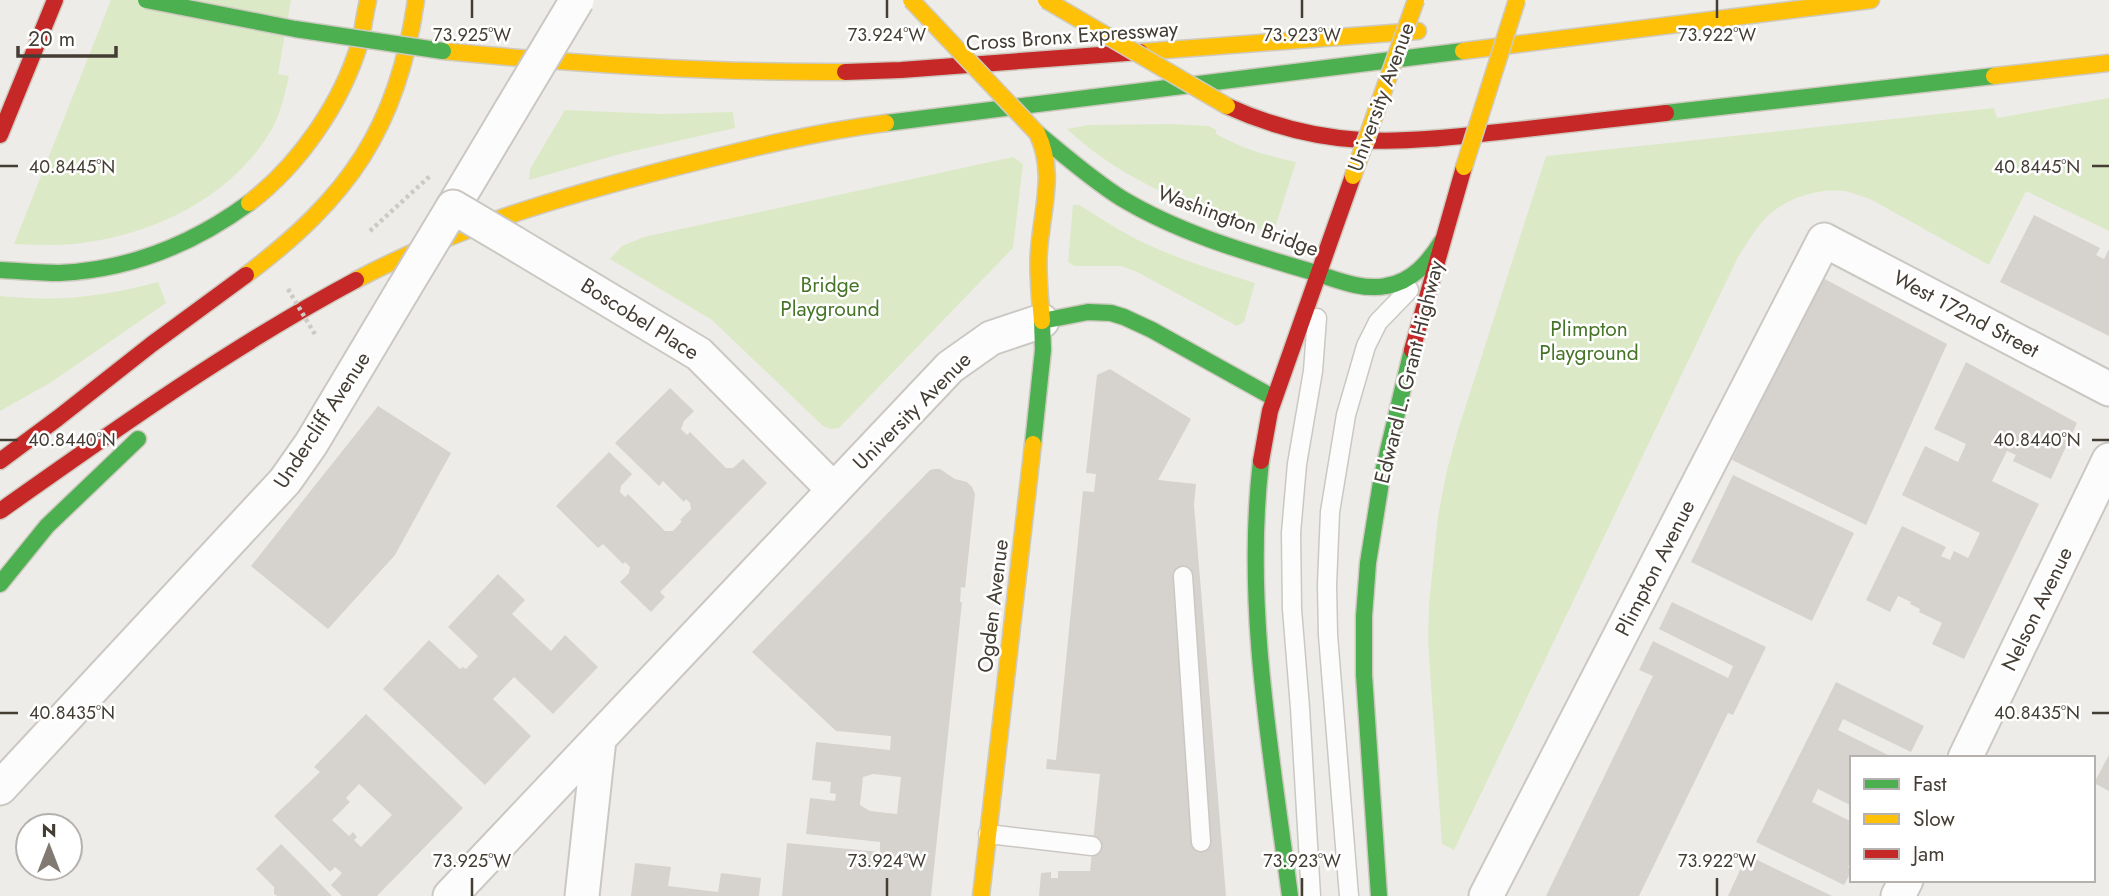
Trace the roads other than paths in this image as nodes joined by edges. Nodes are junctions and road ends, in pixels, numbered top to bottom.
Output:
1 (55, 0) edge
2 (146, 0) edge
3 (368, 0) edge
4 (416, 0) edge
5 (577, 0) edge
6 (911, 0) edge
7 (1046, 0) edge
8 (1416, 0) edge
9 (1517, 0) edge
10 (1837, 0) edge
11 (1871, 0) edge
12 (1602, 18) dead end
13 (1533, 23) dead end
14 (1492, 26) dead end
15 (1436, 30) dead end
16 (2109, 63) edge
17 (1037, 133) junction
18 (0, 135) edge
19 (453, 207) junction
20 (1824, 240) joint
21 (1443, 241) junction
22 (0, 270) edge
23 (1318, 273) junction
24 (290, 317) junction
25 (1042, 321) junction
26 (151, 344) junction
27 (2109, 389) edge
28 (1274, 398) junction
29 (53, 401) dead end
30 (0, 460) edge
31 (2109, 460) edge
32 (834, 489) junction
33 (0, 512) edge
34 (1183, 576) dead end
35 (0, 584) edge
36 (599, 739) junction
37 (1966, 756) edge
38 (0, 789) edge
39 (988, 834) junction
40 (1201, 842) dead end
41 (1093, 846) dead end
42 (450, 896) edge
43 (582, 896) edge
44 (981, 896) edge
45 (1290, 896) edge
46 (1311, 896) edge
47 (1349, 896) edge
48 (1379, 896) edge
49 (1486, 896) edge

1 - 18 main road
2 - 15 main road, Cross Bronx Expressway, bridge
3 - 22 main road
4 - 26 main road
5 - 19 street, Undercliff Avenue, bridge
6 - 17 main road, Washington Bridge, bridge
7 - 16 main road, bridge
8 - 23 main road, University Avenue, bridge
9 - 21 main road, bridge
10 - 12 main road
11 - 24 main road
13 - 14 main road
17 - 23 main road, Washington Bridge
17 - 25 main road, Ogden Avenue
19 - 32 street, Boscobel Place, bridge
19 - 38 street, Undercliff Avenue, bridge
20 - 27 street, West 172nd Street
20 - 49 street, Plimpton Avenue
21 - 23 main road, Washington Bridge
21 - 47 lane, Edward L. Grant Highway
21 - 48 main road, Edward L. Grant Highway
23 - 28 main road, University Avenue
23 - 46 lane
24 - 33 main road
24 - 35 main road
25 - 28 main road, University Avenue
25 - 32 street, University Avenue
25 - 39 main road, Ogden Avenue
26 - 29 main road
26 - 30 main road
28 - 45 main road
31 - 37 street, Nelson Avenue
32 - 36 street, University Avenue
34 - 40 lane
36 - 42 street, University Avenue
36 - 43 street
39 - 41 lane
39 - 44 main road, Ogden Avenue

